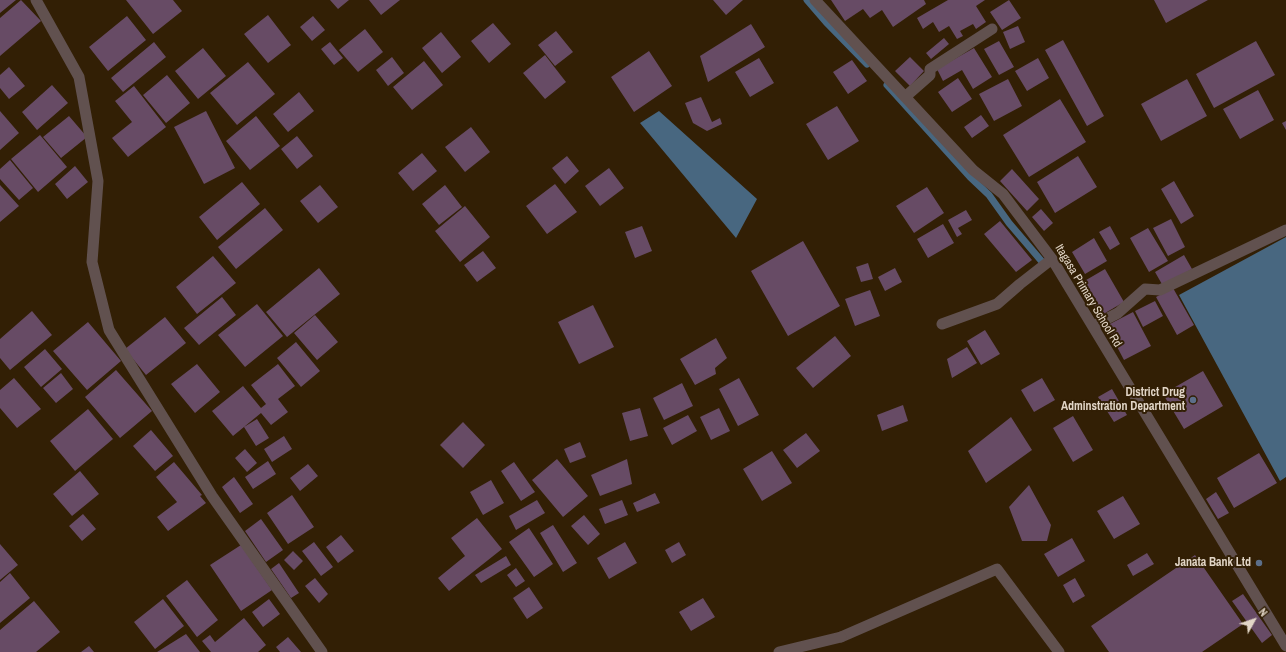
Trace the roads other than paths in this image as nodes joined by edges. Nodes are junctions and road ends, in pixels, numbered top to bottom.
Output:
1 (36, 0) edge
2 (815, 0) edge
3 (992, 29) dead end
4 (905, 97) junction
5 (1286, 230) edge
6 (1052, 259) junction
7 (942, 324) dead end
8 (1093, 326) junction
9 (1286, 646) edge
10 (322, 652) edge
11 (779, 652) edge
12 (1059, 652) edge

1 - 10 street
2 - 4 street, Itagasa Primary School Rd
3 - 4 street
4 - 6 street, Itagasa Primary School Rd
5 - 8 street
6 - 7 street
6 - 8 street, Itagasa Primary School Rd
8 - 9 street, Itagasa Primary School Rd
11 - 12 street

